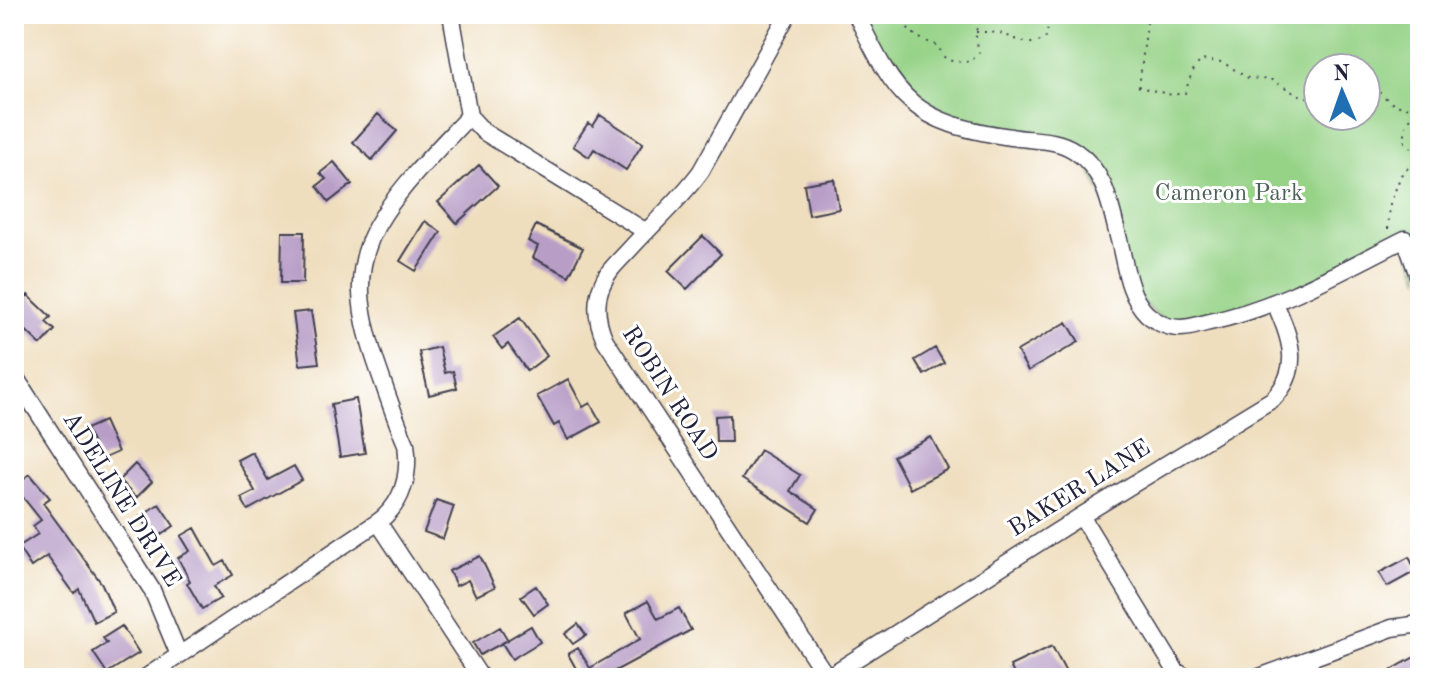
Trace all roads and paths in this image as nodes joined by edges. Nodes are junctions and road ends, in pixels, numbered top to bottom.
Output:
1 (451, 14) edge
2 (788, 14) edge
3 (856, 14) edge
4 (900, 14) edge
5 (985, 14) edge
6 (1049, 14) edge
7 (1148, 14) edge
8 (975, 32) junction
9 (1382, 95) edge
10 (1302, 96) edge
11 (469, 116) junction
12 (1420, 158) edge
13 (645, 231) junction
14 (1413, 242) edge
15 (1384, 250) junction
16 (1420, 281) edge
17 (1275, 303) junction
18 (14, 375) edge
19 (1081, 516) junction
20 (378, 522) junction
21 (1420, 624) edge
22 (179, 655) junction
23 (145, 678) edge
24 (481, 678) edge
25 (826, 678) edge
26 (1187, 678) edge
27 (1257, 678) edge

1 - 11 street
2 - 13 street, ROBIN ROAD
3 - 17 street
4 - 8 path
5 - 8 path
6 - 8 path
7 - 10 path
9 - 12 path
11 - 13 street
11 - 20 street
12 - 15 path
13 - 25 street, ROBIN ROAD
14 - 15 street
14 - 16 street
15 - 17 street
17 - 19 street, BAKER LANE
18 - 22 street, ADELINE DRIVE
19 - 25 street, BAKER LANE
19 - 26 street
20 - 22 street
20 - 24 street
21 - 27 street
22 - 23 street

